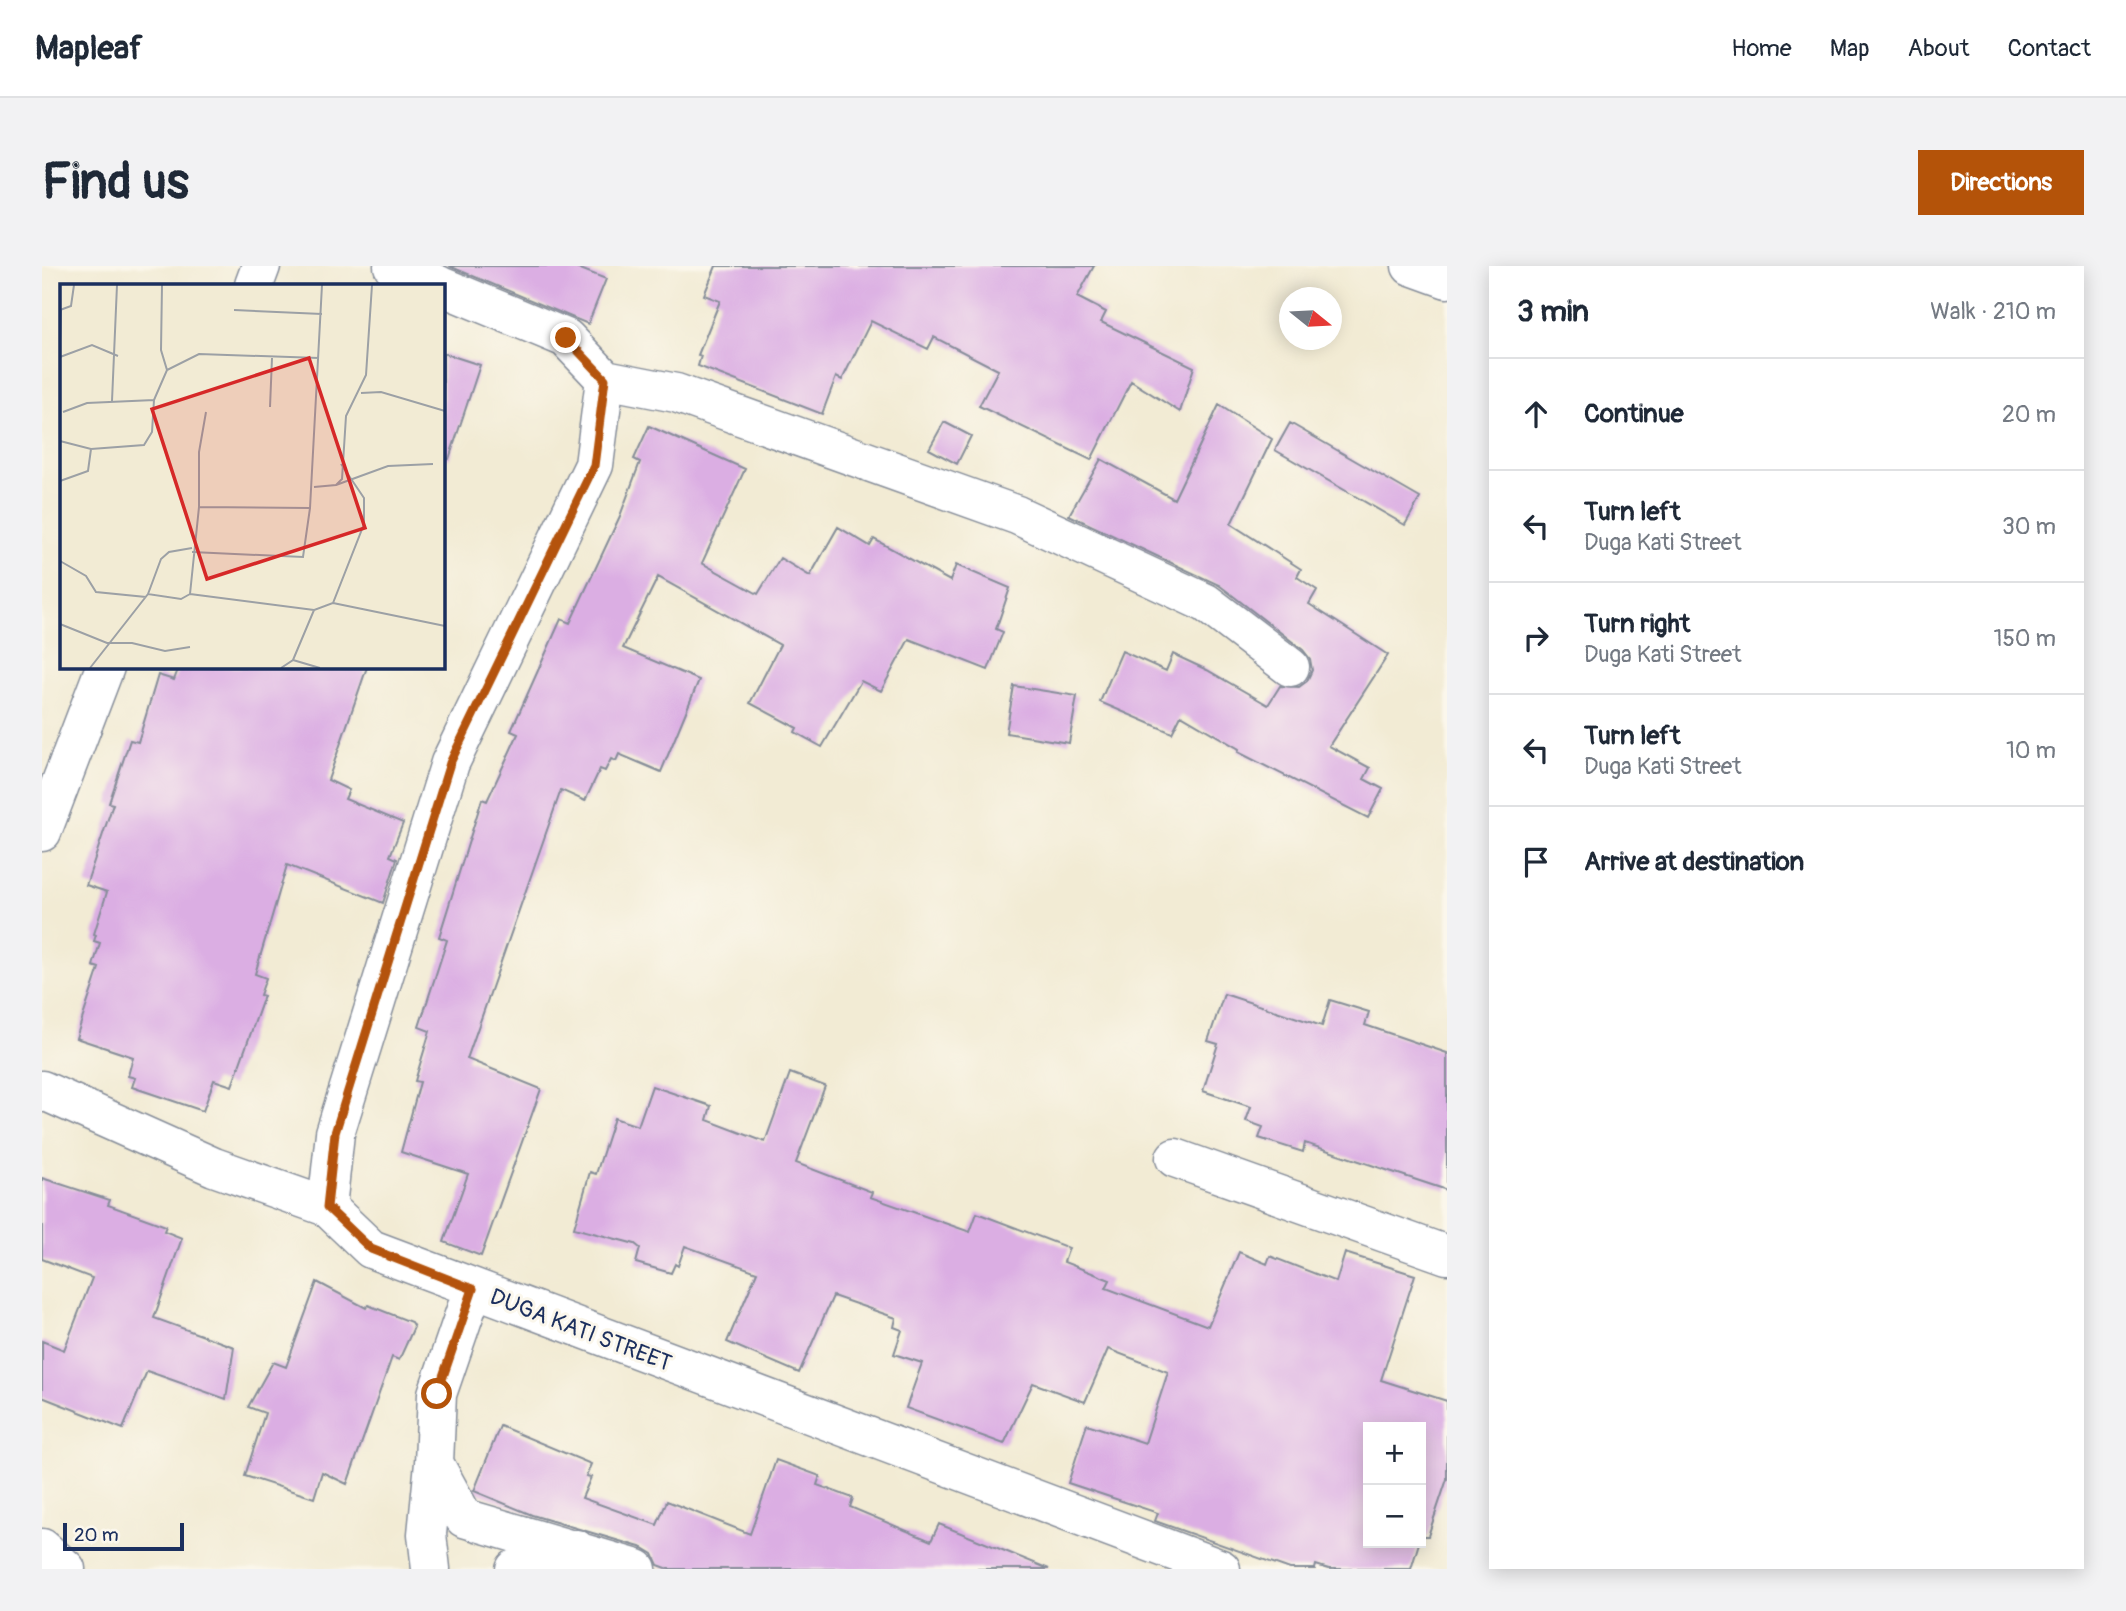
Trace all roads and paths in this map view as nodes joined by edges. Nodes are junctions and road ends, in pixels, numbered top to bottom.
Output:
1 (261, 266) edge
2 (393, 266) edge
3 (1411, 266) edge
4 (1447, 279) edge
5 (254, 284) edge
6 (436, 284) edge
7 (444, 287) edge
8 (605, 379) junction
9 (1290, 667) dead end
10 (104, 668) edge
11 (42, 832) edge
12 (42, 1090) edge
13 (1175, 1158) dead end
14 (327, 1207) junction
15 (1447, 1255) edge
16 (473, 1289) junction
17 (434, 1463) junction
18 (42, 1548) edge
19 (576, 1549) junction
20 (66, 1569) edge
21 (431, 1569) edge
22 (515, 1569) edge
23 (637, 1569) edge
24 (1222, 1569) edge

1 - 5 street
2 - 6 street
3 - 4 street
7 - 8 street
8 - 9 street
8 - 14 street
10 - 11 street
12 - 14 street
13 - 15 street
14 - 16 street, DUGA KATI STREET
16 - 17 street
16 - 24 street, DUGA KATI STREET
17 - 19 street
17 - 21 street
18 - 20 street
19 - 22 street
19 - 23 street

